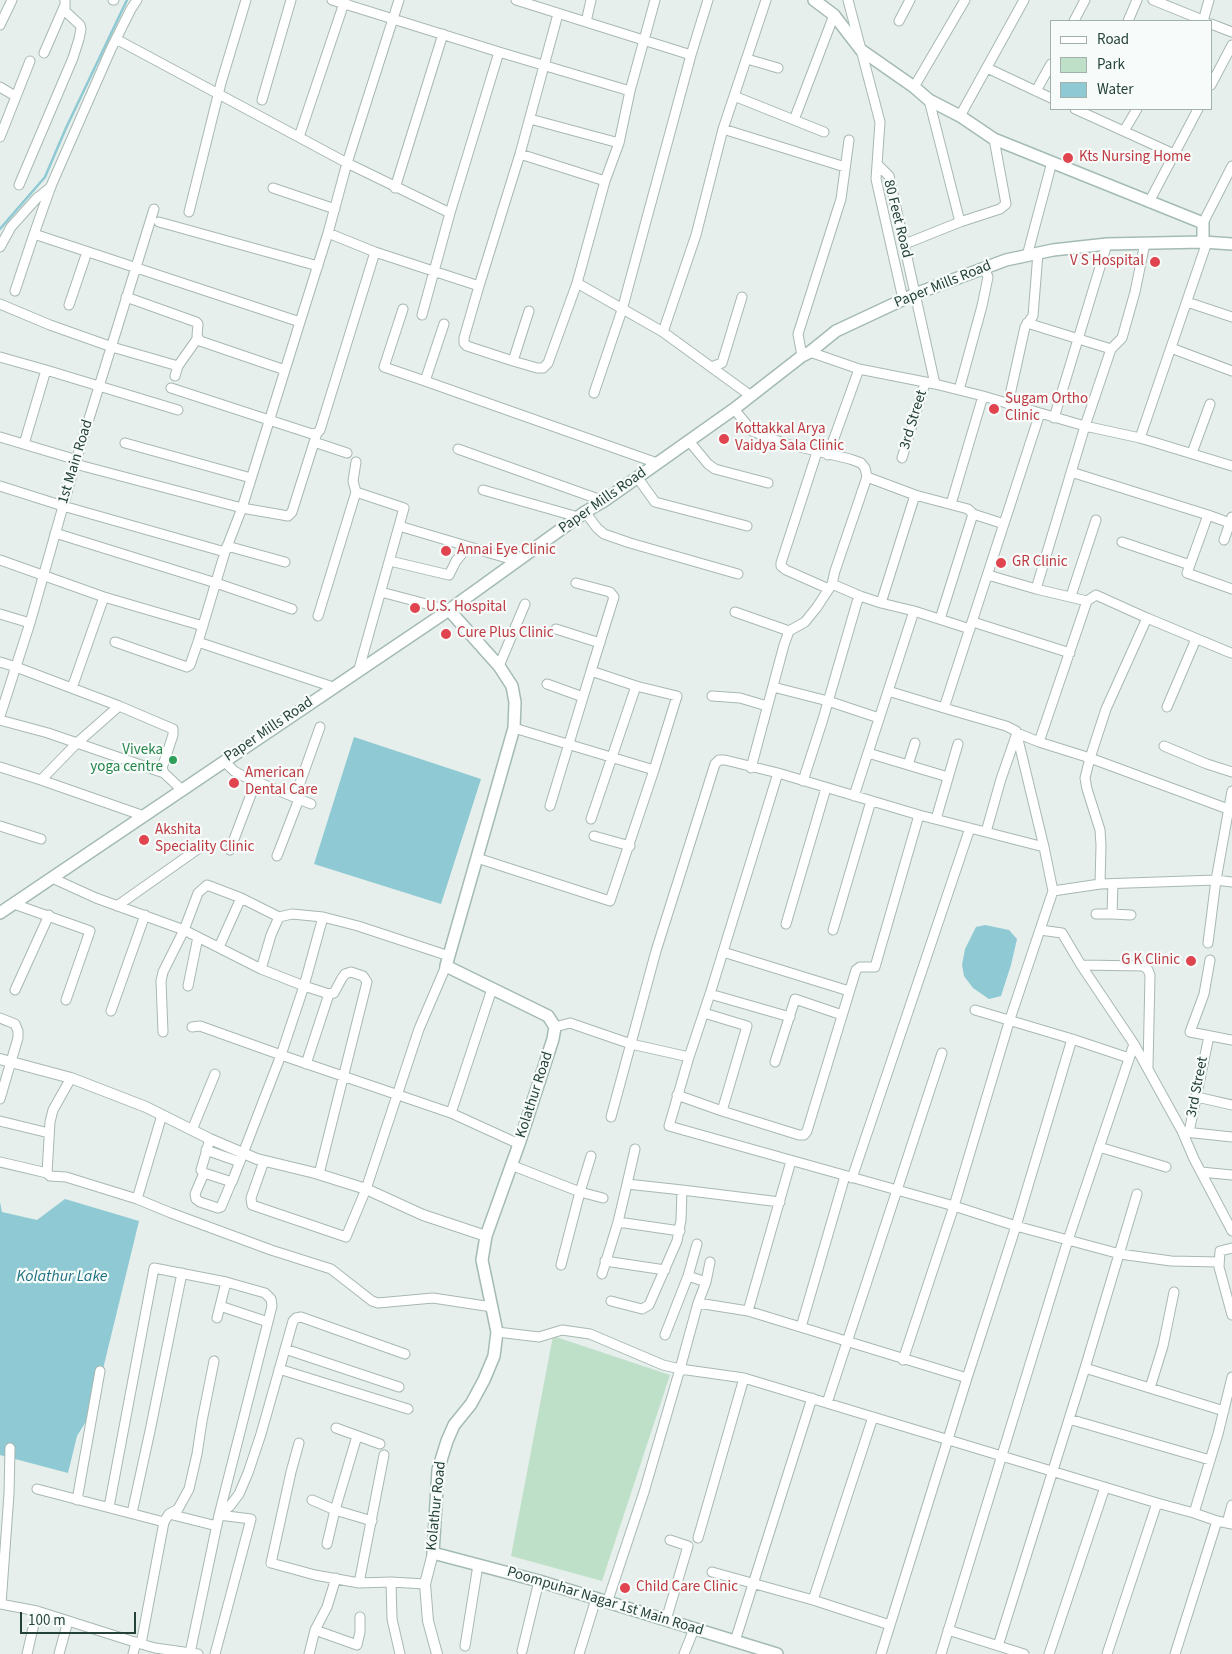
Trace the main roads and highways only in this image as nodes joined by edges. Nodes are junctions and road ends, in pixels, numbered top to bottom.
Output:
1 (814, 0) edge
2 (1205, 242) junction
3 (1232, 244) edge
4 (449, 610) junction
5 (0, 913) edge
6 (433, 1553) joint
7 (746, 1650) edge
8 (777, 1654) edge

1 - 2 main road
2 - 3 main road, Paper Mills Road
2 - 4 main road, Paper Mills Road
4 - 5 main road, Paper Mills Road
4 - 6 main road, Kolathur Road
6 - 7 main road, Poompuhar Nagar 1st Main Road
7 - 8 main road, Poompuhar Nagar 1st Main Road

